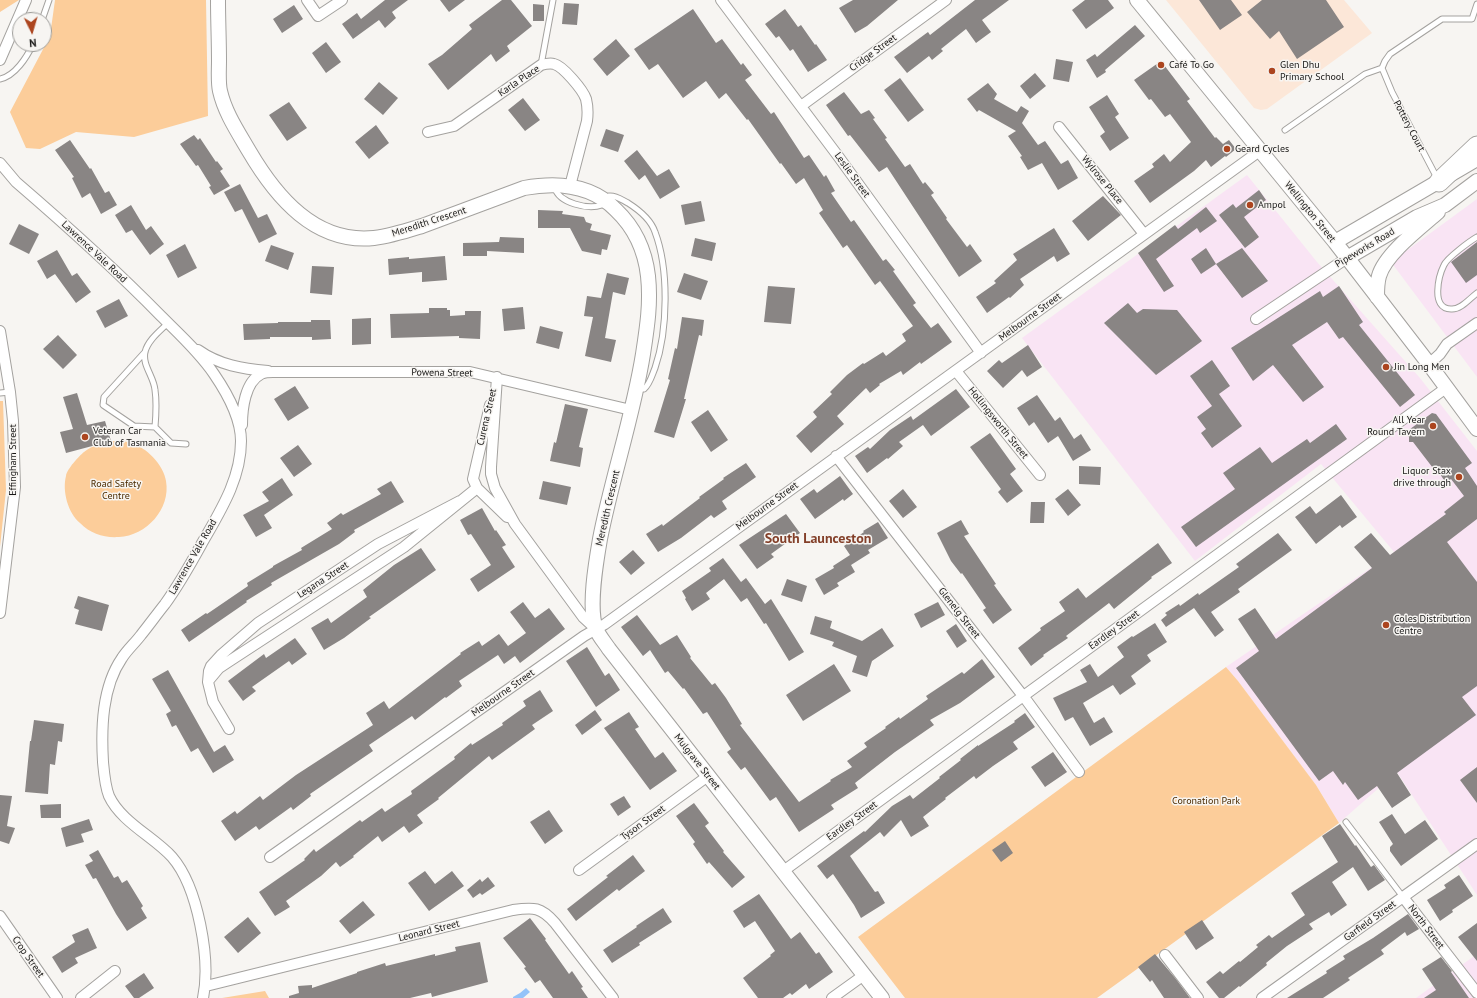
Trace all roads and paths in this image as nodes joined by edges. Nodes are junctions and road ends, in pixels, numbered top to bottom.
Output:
1 (26, 0) edge
2 (49, 0) edge
3 (218, 0) edge
4 (307, 0) edge
5 (342, 0) edge
6 (553, 0) edge
7 (721, 0) edge
8 (946, 0) edge
9 (1140, 2) edge
10 (1477, 4) edge
11 (45, 12) edge
12 (29, 52) edge
13 (0, 60) edge
14 (541, 65) junction
15 (1382, 68) junction
16 (0, 79) edge
17 (801, 106) junction
18 (1059, 127) dead end
19 (1285, 130) dead end
20 (428, 132) dead end
21 (1477, 146) edge
22 (1261, 150) junction
23 (1477, 160) edge
24 (0, 163) edge
25 (3, 175) edge
26 (1477, 181) edge
27 (1439, 182) junction
28 (555, 184) junction
29 (570, 186) junction
30 (606, 201) junction
31 (1449, 202) junction
32 (1144, 234) junction
33 (1477, 237) edge
34 (1335, 242) junction
35 (1347, 258) junction
36 (1477, 293) edge
37 (1377, 297) junction
38 (1256, 319) dead end
39 (168, 323) junction
40 (1477, 324) edge
41 (0, 331) edge
42 (185, 341) junction
43 (145, 352) junction
44 (981, 353) junction
45 (1429, 364) junction
46 (956, 371) junction
47 (273, 372) junction
48 (497, 377) junction
49 (1446, 388) junction
50 (5, 393) edge
51 (631, 410) junction
52 (154, 427) junction
53 (1477, 429) edge
54 (241, 438) junction
55 (186, 444) dead end
56 (836, 456) junction
57 (1040, 475) dead end
58 (492, 481) joint
59 (477, 488) junction
60 (460, 501) junction
61 (514, 524) junction
62 (0, 613) edge
63 (596, 629) junction
64 (208, 682) junction
65 (1024, 697) junction
66 (229, 729) dead end
67 (1078, 772) dead end
68 (708, 776) junction
69 (1346, 822) dead end
70 (1477, 844) edge
71 (270, 857) dead end
72 (579, 870) dead end
73 (782, 872) junction
74 (1403, 897) junction
75 (0, 916) edge
76 (1165, 955) dead end
77 (115, 972) dead end
78 (864, 975) junction
79 (206, 986) junction
80 (1477, 993) edge
81 (57, 998) edge
82 (81, 998) edge
83 (204, 998) edge
84 (613, 998) edge
85 (832, 998) edge
86 (882, 998) edge
87 (1198, 998) edge
88 (1262, 998) edge

1 - 13 street
2 - 11 lane
3 - 28 street, Meredith Crescent
4 - 5 street
6 - 14 lane
7 - 17 street, Leslie Street
8 - 17 street, Cridge Street
9 - 22 street, Wellington Street
10 - 15 lane
12 - 16 lane
14 - 20 street, Karla Place
14 - 29 street, Karla Place
15 - 19 lane
15 - 27 lane, Pottery Court
17 - 44 street, Leslie Street
18 - 32 street, Wylrose Place
21 - 27 highway
22 - 32 street, Melbourne Street
22 - 34 street, Wellington Street
23 - 27 street, Pipeworks Road
24 - 25 street, Lawrence Vale Road
25 - 39 street, Lawrence Vale Road
26 - 31 street, Pipeworks Road
27 - 31 street
27 - 34 street, Pipeworks Road
28 - 29 street, Meredith Crescent
28 - 30 lane
29 - 30 street, Meredith Crescent
30 - 51 street, Meredith Crescent
31 - 35 street, Pipeworks Road
31 - 37 street
32 - 44 street, Melbourne Street
33 - 36 lane
34 - 35 street, Wellington Street
35 - 37 street, Wellington Street
35 - 38 street, Pipeworks Road
37 - 45 street, Wellington Street
39 - 42 street, Lawrence Vale Road
39 - 43 lane
40 - 45 street
41 - 50 street, Effingham Street
42 - 47 street, Powena Street
42 - 54 street, Lawrence Vale Road
43 - 52 lane
43 - 52 lane
44 - 46 street, Melbourne Street
45 - 49 street, Wellington Street
46 - 56 street, Melbourne Street
46 - 57 street, Hollingsworth Street
47 - 48 street, Powena Street
47 - 54 street, Powena Street
48 - 51 street, Powena Street
48 - 58 street, Curena Street
48 - 59 street, Curena Street
49 - 53 street, Wellington Street
49 - 65 street, Eardley Street
50 - 62 street, Effingham Street
51 - 63 street, Meredith Crescent
52 - 55 lane
54 - 79 street, Lawrence Vale Road
56 - 63 street, Melbourne Street
56 - 65 street, Glenelg Street
58 - 61 street, Mulgrave Street
59 - 60 street, Legana Street
59 - 61 street, Mulgrave Street
60 - 64 street, Legana Street
60 - 64 street, Legana Street
61 - 63 street, Mulgrave Street
63 - 68 street, Mulgrave Street
63 - 71 street, Melbourne Street
64 - 66 street
65 - 67 street, Glenelg Street
65 - 73 street, Eardley Street
68 - 72 street, Tyson Street
68 - 73 street, Mulgrave Street
69 - 74 lane, North Street
70 - 74 street, Garfield Street
73 - 78 street, Mulgrave Street
74 - 80 street, North Street
74 - 88 street, Garfield Street
75 - 81 street, Crop Street
76 - 87 street
77 - 82 street
78 - 85 street
78 - 86 street, Mulgrave Street
79 - 83 street, Lawrence Vale Road
79 - 84 street, Leonard Street

